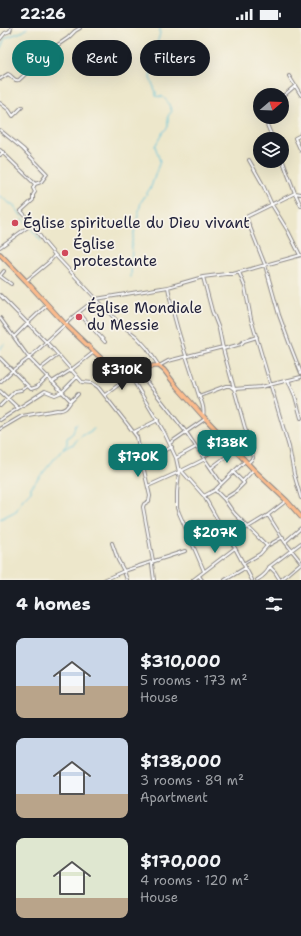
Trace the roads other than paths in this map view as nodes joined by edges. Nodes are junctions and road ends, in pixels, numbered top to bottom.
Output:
1 (11, 28) edge
2 (80, 28) edge
3 (0, 39) edge
4 (289, 76) dead end
5 (0, 78) edge
6 (295, 86) junction
7 (289, 91) edge
8 (301, 95) edge
9 (0, 103) edge
10 (22, 107) dead end
11 (0, 130) edge
12 (301, 133) edge
13 (0, 150) edge
14 (301, 150) edge
15 (2, 152) junction
16 (0, 156) edge
17 (249, 160) dead end
18 (285, 168) edge
19 (35, 184) junction
20 (295, 193) junction
21 (301, 194) edge
22 (272, 205) junction
23 (301, 206) edge
24 (30, 225) junction
25 (0, 247) edge
26 (0, 254) edge
27 (55, 255) junction
28 (301, 255) edge
29 (265, 265) junction
30 (4, 271) dead end
31 (239, 272) junction
32 (0, 276) edge
33 (203, 277) junction
34 (26, 281) junction
35 (10, 284) dead end
36 (168, 286) junction
37 (0, 295) edge
38 (96, 299) junction
39 (47, 305) junction
40 (78, 313) junction
41 (0, 318) edge
42 (28, 323) junction
43 (65, 324) junction
44 (14, 337) junction
45 (257, 337) junction
46 (46, 342) junction
47 (105, 342) dead end
48 (223, 348) junction
49 (94, 352) junction
50 (58, 355) junction
51 (187, 357) junction
52 (0, 358) edge
53 (29, 358) junction
54 (159, 366) junction
55 (40, 369) junction
56 (13, 370) junction
57 (71, 370) junction
58 (139, 372) junction
59 (301, 373) edge
60 (128, 375) junction
61 (48, 376) junction
62 (77, 377) junction
63 (301, 377) edge
64 (288, 380) junction
65 (0, 382) edge
66 (52, 382) junction
67 (270, 385) junction
68 (28, 386) junction
69 (234, 389) junction
70 (0, 391) edge
71 (62, 392) junction
72 (78, 394) dead end
73 (105, 396) junction
74 (199, 396) junction
75 (8, 398) junction
76 (71, 401) junction
77 (0, 406) edge
78 (18, 408) junction
79 (205, 418) junction
80 (301, 418) edge
81 (0, 420) edge
82 (158, 420) junction
83 (0, 429) edge
84 (134, 432) junction
85 (186, 432) junction
86 (228, 442) junction
87 (170, 443) junction
88 (172, 447) junction
89 (196, 447) junction
90 (235, 450) junction
91 (176, 458) junction
92 (204, 458) junction
93 (142, 462) junction
94 (246, 462) junction
95 (211, 468) junction
96 (253, 469) junction
97 (180, 472) junction
98 (233, 472) junction
99 (243, 481) junction
100 (221, 483) junction
101 (148, 486) junction
102 (214, 490) junction
103 (204, 496) junction
104 (301, 498) edge
105 (224, 499) junction
106 (286, 501) junction
107 (268, 515) junction
108 (301, 517) edge
109 (248, 527) junction
110 (301, 528) edge
111 (226, 533) junction
112 (282, 537) junction
113 (228, 538) junction
114 (286, 542) junction
115 (112, 543) dead end
116 (301, 543) edge
117 (193, 544) junction
118 (267, 546) junction
119 (235, 548) junction
120 (185, 550) dead end
121 (291, 550) junction
122 (153, 561) junction
123 (301, 563) edge
124 (243, 564) junction
125 (270, 567) junction
126 (245, 568) junction
127 (124, 571) junction
128 (204, 571) junction
129 (199, 576) junction
130 (104, 580) edge
131 (127, 580) edge
132 (154, 580) edge
133 (193, 580) edge
134 (202, 580) edge
135 (225, 580) edge
136 (252, 580) edge
137 (257, 580) edge
138 (280, 580) edge

1 - 3 street
2 - 5 street
4 - 6 street
6 - 7 street
6 - 8 street
9 - 10 street
11 - 19 street
12 - 14 street
13 - 15 street
15 - 16 street
15 - 19 street
17 - 22 street
18 - 20 street
19 - 24 street
20 - 21 street
20 - 22 street
20 - 23 street
22 - 28 street
22 - 29 street
24 - 25 street
24 - 27 street
26 - 34 highway
27 - 34 street
27 - 38 street
28 - 29 street
29 - 31 street
29 - 59 street
30 - 32 street
31 - 33 street
31 - 45 street
32 - 35 street
33 - 36 street
33 - 48 street
34 - 39 highway
36 - 38 street
36 - 51 street
37 - 42 street
38 - 40 street
38 - 54 street
39 - 42 street
39 - 43 highway
40 - 43 street
40 - 47 street
41 - 44 street
42 - 44 street
42 - 46 street
43 - 46 street
43 - 49 highway
44 - 53 street
45 - 48 street
45 - 67 street
46 - 50 street
46 - 53 street
48 - 51 street
48 - 69 street
49 - 57 street
49 - 60 highway
50 - 55 street
50 - 57 street
51 - 54 street
51 - 74 street
52 - 56 street
53 - 55 street
53 - 56 street
54 - 58 highway
54 - 79 highway
55 - 61 street
56 - 65 street
56 - 68 street
57 - 62 street
57 - 66 street
58 - 60 highway
58 - 85 street
60 - 73 street
60 - 82 street
61 - 66 street
61 - 68 street
62 - 71 street
62 - 73 street
63 - 64 street
64 - 67 street
64 - 80 street
66 - 71 street
67 - 69 street
67 - 104 street
68 - 75 street
69 - 74 street
69 - 94 street
70 - 75 street
71 - 76 street
71 - 78 street
72 - 76 street
73 - 84 street
74 - 79 street
75 - 77 street
75 - 78 street
76 - 83 street
78 - 81 street
79 - 85 street
79 - 86 highway
82 - 84 street
82 - 87 street
84 - 93 street
85 - 87 street
85 - 89 street
86 - 90 highway
86 - 92 street
87 - 88 street
88 - 91 street
88 - 93 street
89 - 91 street
89 - 92 street
90 - 94 highway
90 - 95 street
91 - 97 street
92 - 95 street
92 - 97 street
93 - 101 street
94 - 96 highway
94 - 98 street
95 - 100 street
96 - 99 street
96 - 106 highway
97 - 101 street
97 - 103 street
97 - 117 street
98 - 99 street
98 - 100 street
99 - 105 street
100 - 102 street
101 - 122 street
102 - 103 street
102 - 105 street
103 - 111 street
105 - 109 street
106 - 107 street
106 - 108 highway
107 - 109 street
107 - 112 street
109 - 113 street
109 - 118 street
110 - 114 street
111 - 113 street
111 - 117 street
112 - 114 street
112 - 118 street
113 - 119 street
114 - 121 street
115 - 127 street
116 - 121 street
117 - 128 street
118 - 124 street
119 - 124 street
119 - 128 street
120 - 122 street
121 - 123 street
121 - 125 street
122 - 127 street
122 - 132 street
123 - 138 street
124 - 126 street
125 - 137 street
125 - 138 street
126 - 135 street
126 - 136 street
127 - 130 street
127 - 131 street
128 - 129 street
129 - 133 street
129 - 134 street

